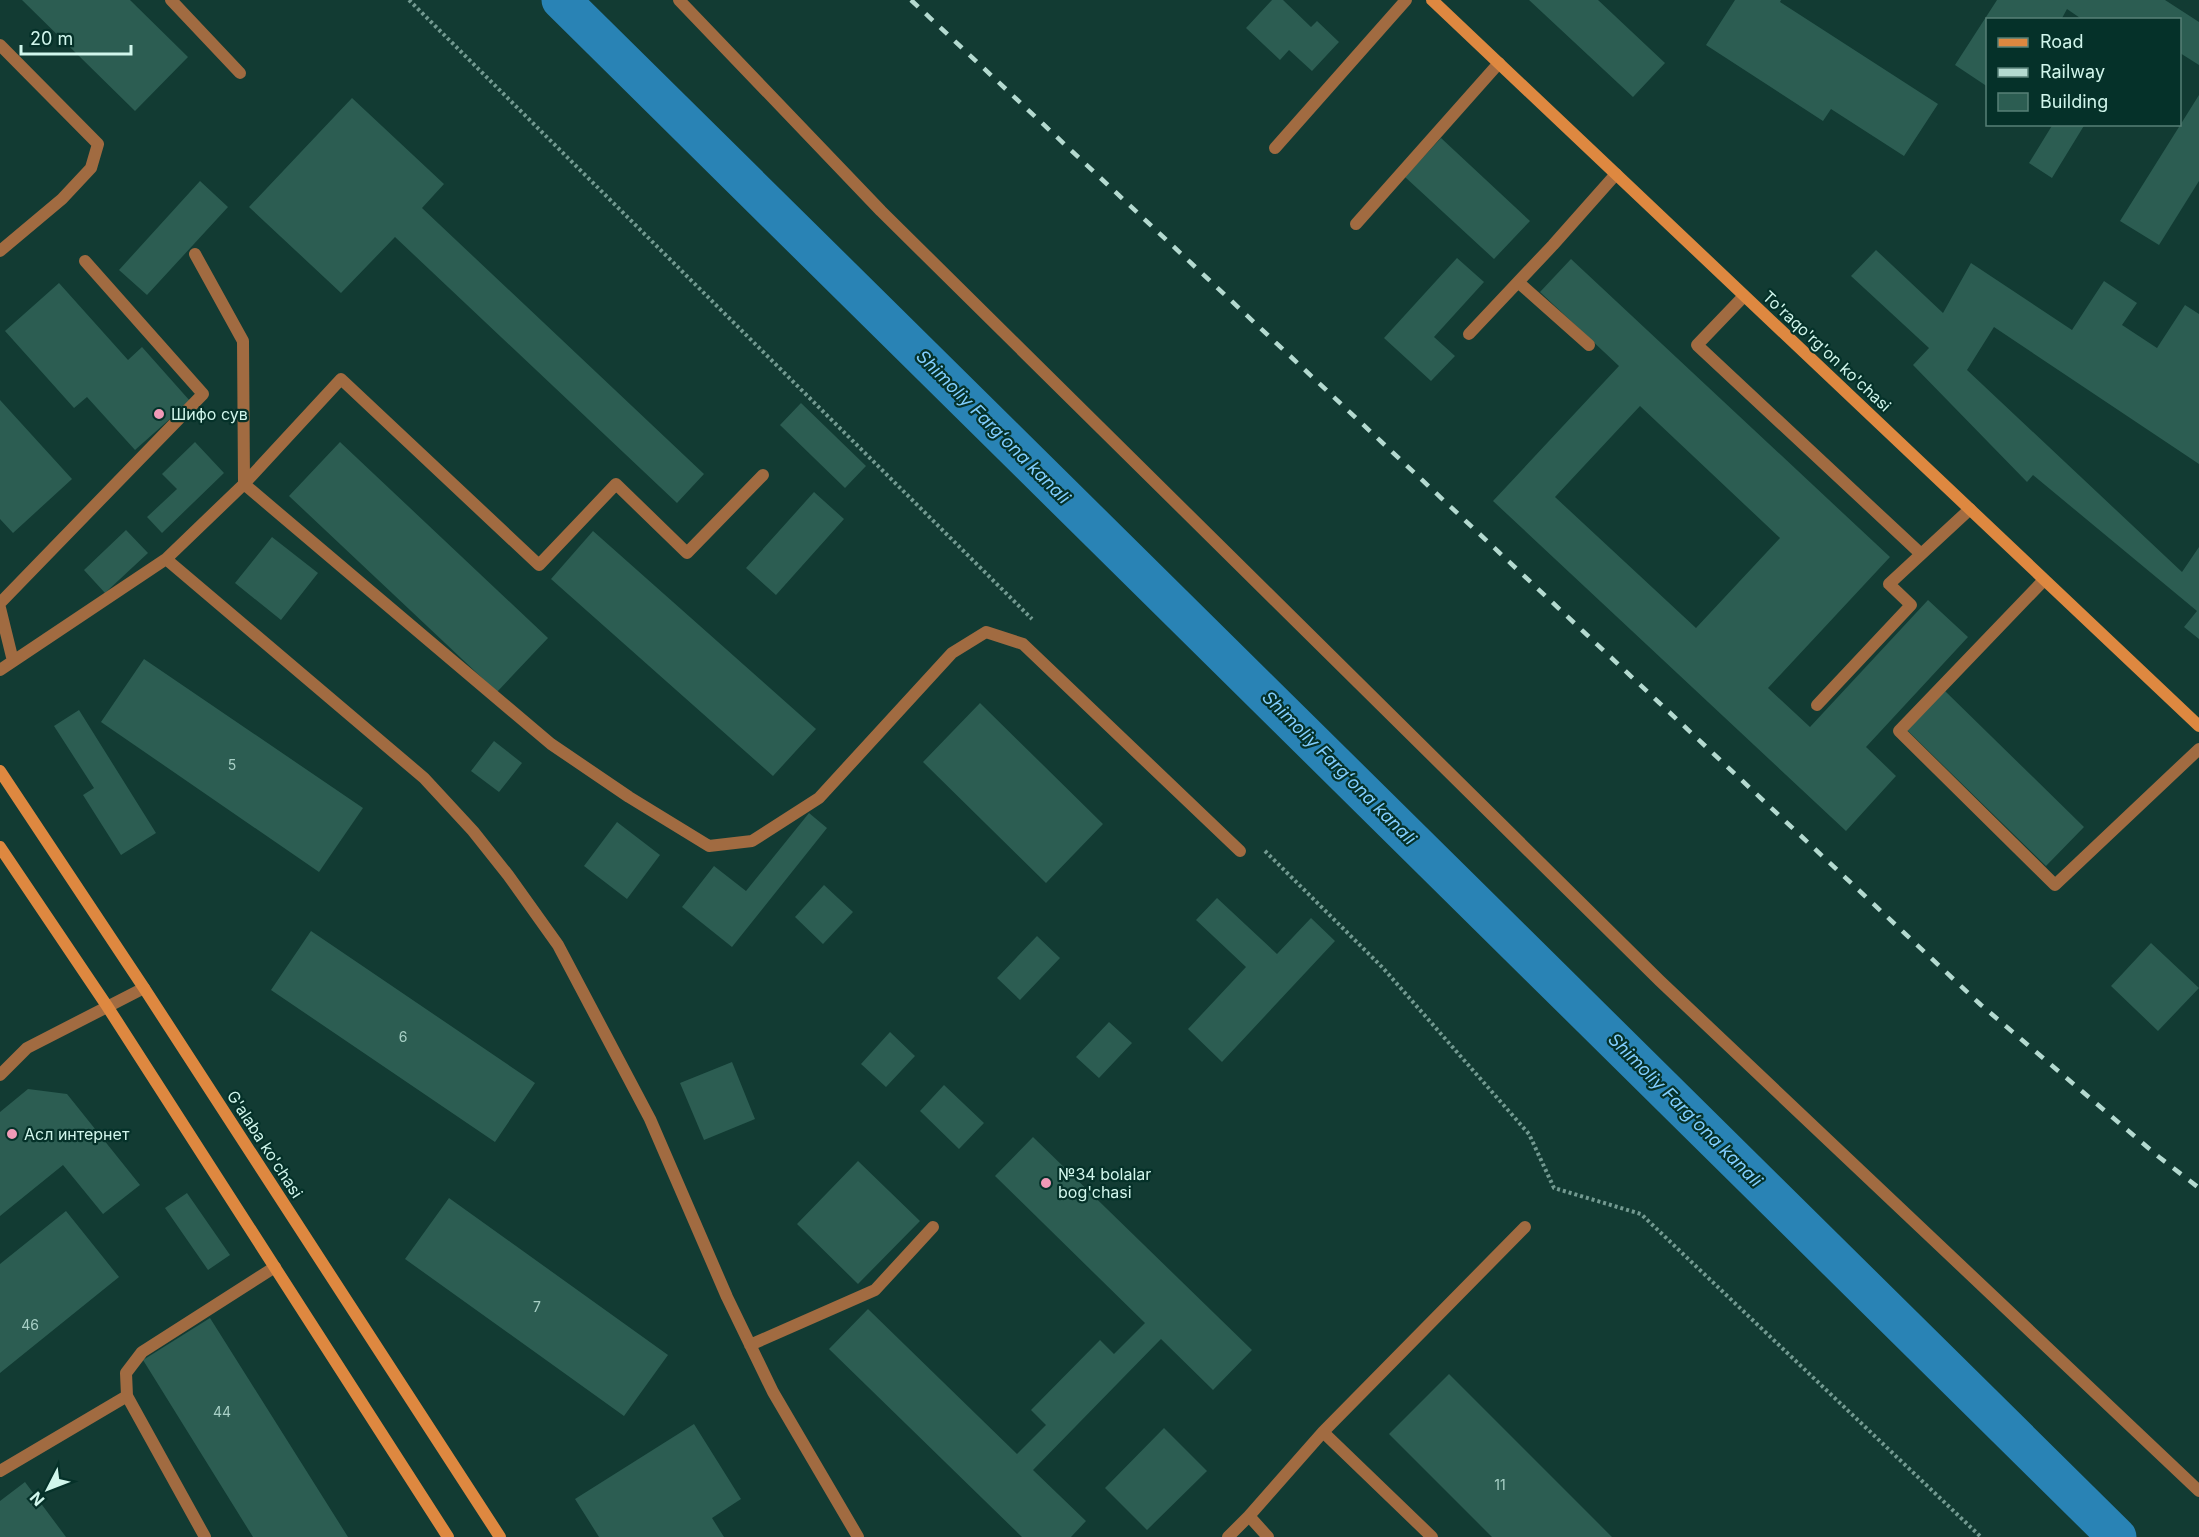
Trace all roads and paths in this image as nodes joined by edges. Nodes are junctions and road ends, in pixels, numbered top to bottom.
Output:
1 (171, 0) edge
2 (679, 0) edge
3 (1406, 0) edge
4 (1432, 0) edge
5 (0, 45) edge
6 (1499, 63) junction
7 (240, 73) dead end
8 (1275, 148) dead end
9 (1616, 174) junction
10 (1356, 224) dead end
11 (0, 251) edge
12 (195, 254) dead end
13 (85, 261) dead end
14 (1518, 282) junction
15 (1744, 296) junction
16 (1468, 334) dead end
17 (1588, 345) dead end
18 (763, 475) dead end
19 (244, 484) junction
20 (1970, 509) junction
21 (1921, 554) junction
22 (166, 559) junction
23 (2044, 580) junction
24 (0, 603) edge
25 (0, 608) edge
26 (13, 661) junction
27 (0, 670) edge
28 (1817, 705) dead end
29 (2199, 726) edge
30 (2199, 749) edge
31 (0, 771) edge
32 (0, 847) edge
33 (1240, 851) dead end
34 (144, 988) junction
35 (107, 1006) junction
36 (0, 1075) edge
37 (933, 1227) dead end
38 (1525, 1227) dead end
39 (275, 1267) junction
40 (750, 1345) junction
41 (127, 1396) junction
42 (1323, 1432) junction
43 (0, 1471) edge
44 (2199, 1491) edge
45 (1250, 1516) junction
46 (205, 1537) edge
47 (448, 1537) edge
48 (500, 1537) edge
49 (858, 1537) edge
50 (1228, 1537) edge
51 (1268, 1537) edge
52 (1432, 1537) edge

1 - 7 street
2 - 44 street
3 - 8 street
4 - 6 main road, To'raqo'rg'on ko'chasi
5 - 11 street
6 - 9 main road, To'raqo'rg'on ko'chasi
6 - 10 street
9 - 14 street
9 - 15 main road, To'raqo'rg'on ko'chasi
12 - 19 street
13 - 24 street
14 - 16 street
14 - 17 street
15 - 20 main road, To'raqo'rg'on ko'chasi
15 - 21 street
18 - 19 street
19 - 22 street
19 - 33 street
20 - 21 street
20 - 23 main road, To'raqo'rg'on ko'chasi
21 - 28 street
22 - 26 street
22 - 40 street
23 - 29 main road, To'raqo'rg'on ko'chasi
23 - 30 street
25 - 26 street
26 - 27 street
31 - 34 main road, G'alaba ko'chasi
32 - 35 main road
34 - 35 street
34 - 48 main road, G'alaba ko'chasi
35 - 36 street
35 - 39 main road
37 - 40 street
38 - 42 street
39 - 41 street
39 - 47 main road
40 - 49 street
41 - 43 street
41 - 46 street
42 - 45 street
42 - 52 street
45 - 50 street
45 - 51 street

